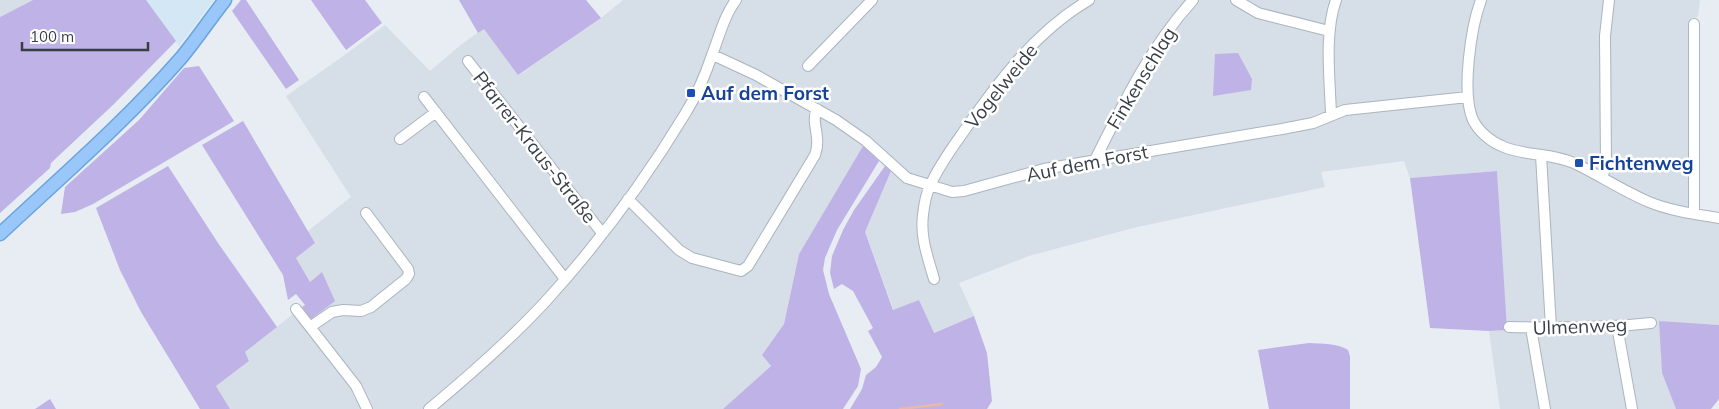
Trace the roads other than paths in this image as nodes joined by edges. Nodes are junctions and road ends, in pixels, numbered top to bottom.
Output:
1 (224, 0) edge
2 (736, 0) edge
3 (872, 0) edge
4 (1089, 0) edge
5 (1193, 0) edge
6 (1236, 0) edge
7 (1336, 0) edge
8 (1481, 0) edge
9 (1609, 0) edge
10 (1694, 24) dead end
11 (1329, 31) junction
12 (713, 55) junction
13 (468, 60) dead end
14 (808, 66) dead end
15 (424, 97) dead end
16 (1468, 97) junction
17 (817, 110) junction
18 (436, 112) junction
19 (1331, 115) junction
20 (400, 139) dead end
21 (1541, 155) junction
22 (1095, 160) junction
23 (1602, 178) junction
24 (929, 186) junction
25 (628, 198) junction
26 (366, 213) dead end
27 (1694, 214) junction
28 (1719, 218) edge
29 (0, 234) edge
30 (602, 234) junction
31 (934, 278) dead end
32 (565, 279) junction
33 (296, 309) dead end
34 (1651, 323) dead end
35 (1617, 326) junction
36 (310, 327) junction
37 (1509, 328) dead end
38 (1532, 328) junction
39 (1551, 328) junction
40 (367, 409) edge
41 (429, 409) edge
42 (1546, 409) edge
43 (1632, 409) edge

1 - 29 main road
2 - 12 street, Pfarrer-Kraus-Straße
3 - 14 street
4 - 24 street, Vogelweide
5 - 22 street, Finkenschlag
6 - 11 street
7 - 11 street
8 - 16 street
9 - 23 street
10 - 27 street
11 - 19 street
12 - 17 street, Auf dem Forst
12 - 25 street, Pfarrer-Kraus-Straße
13 - 30 street, Pfarrer-Kraus-Straße
15 - 18 street
16 - 19 street, Auf dem Forst
16 - 21 street
17 - 24 street, Auf dem Forst
17 - 25 street
18 - 20 street
18 - 32 street
19 - 22 street, Auf dem Forst
21 - 23 street
21 - 39 street
22 - 24 street, Auf dem Forst
23 - 27 street
24 - 31 street
25 - 30 street, Pfarrer-Kraus-Straße
26 - 36 street
27 - 28 street
30 - 32 street, Pfarrer-Kraus-Straße
32 - 41 street, Pfarrer-Kraus-Straße
33 - 36 street
34 - 35 street, Ulmenweg
35 - 39 street, Ulmenweg
35 - 43 street
36 - 40 street
37 - 38 street, Ulmenweg
38 - 39 street, Ulmenweg
38 - 42 street

